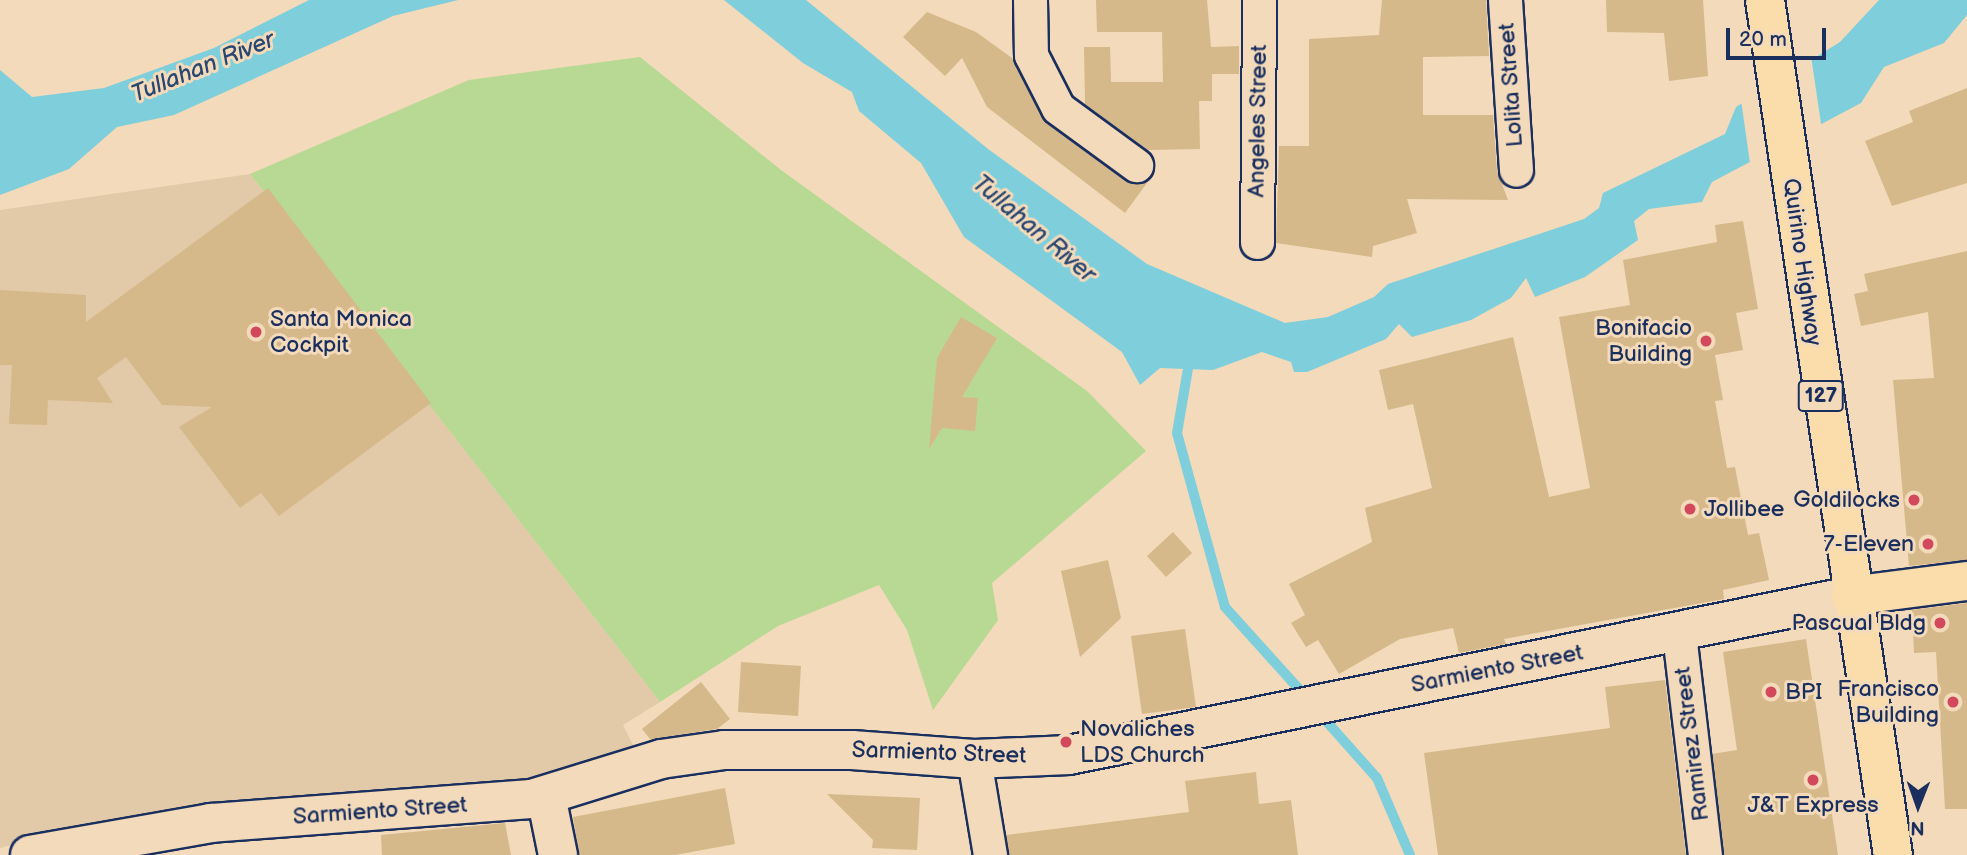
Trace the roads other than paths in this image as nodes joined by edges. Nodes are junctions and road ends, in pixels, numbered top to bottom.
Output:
1 (1030, 0) edge
2 (1259, 0) edge
3 (1505, 0) edge
4 (1765, 0) edge
5 (1136, 165) dead end
6 (1516, 170) dead end
7 (1257, 242) dead end
8 (1967, 581) edge
9 (1851, 596) junction
10 (1679, 634) junction
11 (974, 759) junction
12 (546, 796) junction
13 (30, 855) edge
14 (558, 855) edge
15 (990, 855) edge
16 (1705, 855) edge
17 (1893, 855) edge

1 - 5 street
2 - 7 street, Angeles Street
3 - 6 street, Lolita Street
4 - 9 main road, Quirino Highway / 127
8 - 9 main road, Sarmiento Street
9 - 10 street, Sarmiento Street
9 - 17 main road, Quirino Highway / 127
10 - 11 street, Sarmiento Street
10 - 16 street, Ramirez Street
11 - 12 street, Sarmiento Street
11 - 15 street
12 - 13 street, Sarmiento Street
12 - 14 street

